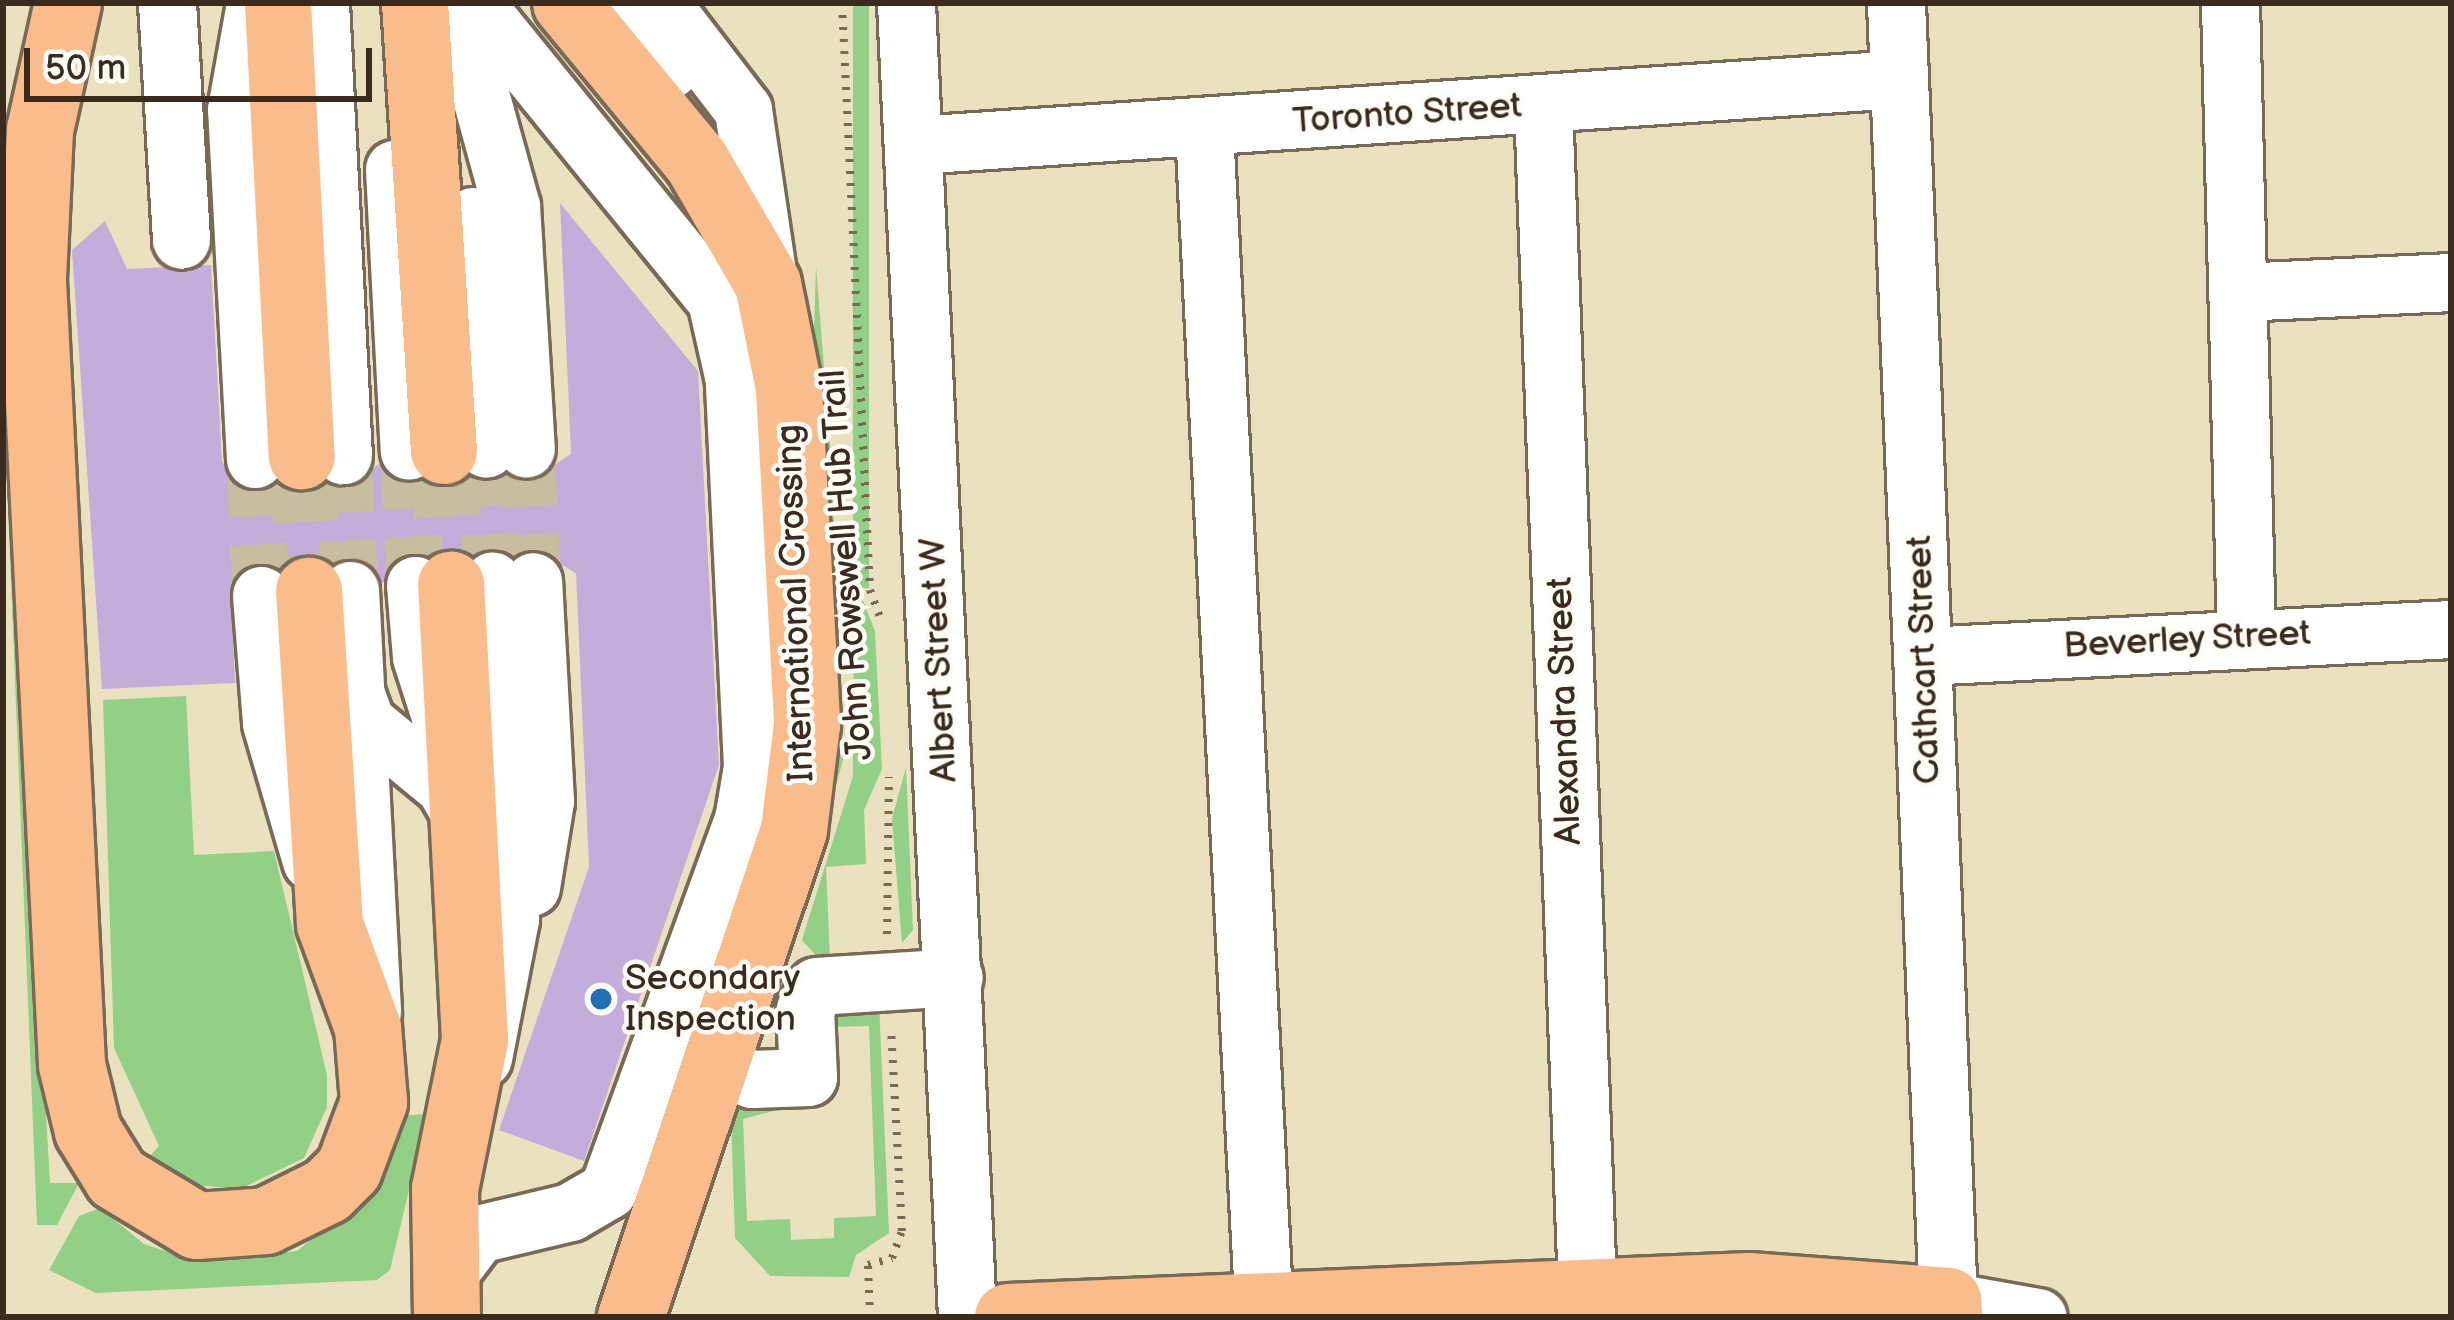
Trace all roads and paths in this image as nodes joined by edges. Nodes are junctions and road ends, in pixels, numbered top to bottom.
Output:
1 (68, 3) edge
2 (167, 3) edge
3 (255, 3) edge
4 (278, 3) edge
5 (320, 3) edge
6 (385, 3) edge
7 (416, 3) edge
8 (454, 3) edge
9 (476, 3) edge
10 (566, 3) edge
11 (615, 3) edge
12 (661, 3) edge
13 (842, 3) edge
14 (906, 3) edge
15 (1896, 3) edge
16 (2230, 3) edge
17 (1899, 79) junction
18 (1543, 105) junction
19 (1204, 129) junction
20 (915, 146) junction
21 (760, 201) junction
22 (181, 240) dead end
23 (2451, 282) edge
24 (768, 284) junction
25 (2239, 292) junction
26 (466, 450) junction
27 (300, 457) junction
28 (307, 592) joint
29 (462, 594) junction
30 (2451, 629) edge
31 (886, 632) dead end
32 (2246, 636) junction
33 (1924, 656) junction
34 (354, 688) junction
35 (398, 750) junction
36 (894, 765) dead end
37 (463, 812) junction
38 (363, 831) junction
39 (954, 977) junction
40 (889, 980) junction
41 (713, 1064) junction
42 (376, 1069) junction
43 (469, 1104) junction
44 (663, 1131) junction
45 (446, 1298) edge
46 (1587, 1304) edge
47 (1948, 1309) edge
48 (1264, 1311) edge
49 (631, 1317) edge
50 (870, 1317) edge
51 (967, 1317) edge
52 (1008, 1317) edge
53 (2038, 1317) edge

1 - 42 main road
2 - 22 street
3 - 27 street
4 - 27 main road
5 - 27 street
6 - 26 street
7 - 26 main road
8 - 26 street
9 - 44 street
10 - 24 main road, International Crossing
11 - 21 street
12 - 21 street
13 - 31 path, John Rowswell Hub Trail
14 - 20 street, Albert Street W
15 - 17 street, Cathcart Street
16 - 25 street
17 - 18 street, Toronto Street
17 - 33 street, Cathcart Street
18 - 19 street, Toronto Street
18 - 46 street, Alexandra Street
19 - 20 street, Toronto Street
19 - 48 street
20 - 39 street, Albert Street W
21 - 24 street
23 - 25 street
24 - 41 main road, International Crossing
25 - 32 street
28 - 34 street
28 - 42 main road
29 - 35 street
29 - 37 main road
29 - 43 street
30 - 32 street, Beverley Street
32 - 33 street, Beverley Street
33 - 47 street, Cathcart Street
34 - 35 street
34 - 38 street
35 - 37 street
35 - 38 street
36 - 40 path, John Rowswell Hub Trail
37 - 43 main road
38 - 42 street
39 - 40 street
39 - 51 street, Albert Street W
40 - 41 street
40 - 50 path, John Rowswell Hub Trail
41 - 44 main road, International Crossing
43 - 45 main road
44 - 45 street
44 - 49 main road, International Crossing
46 - 47 main road
46 - 48 main road
47 - 53 street
48 - 52 main road

